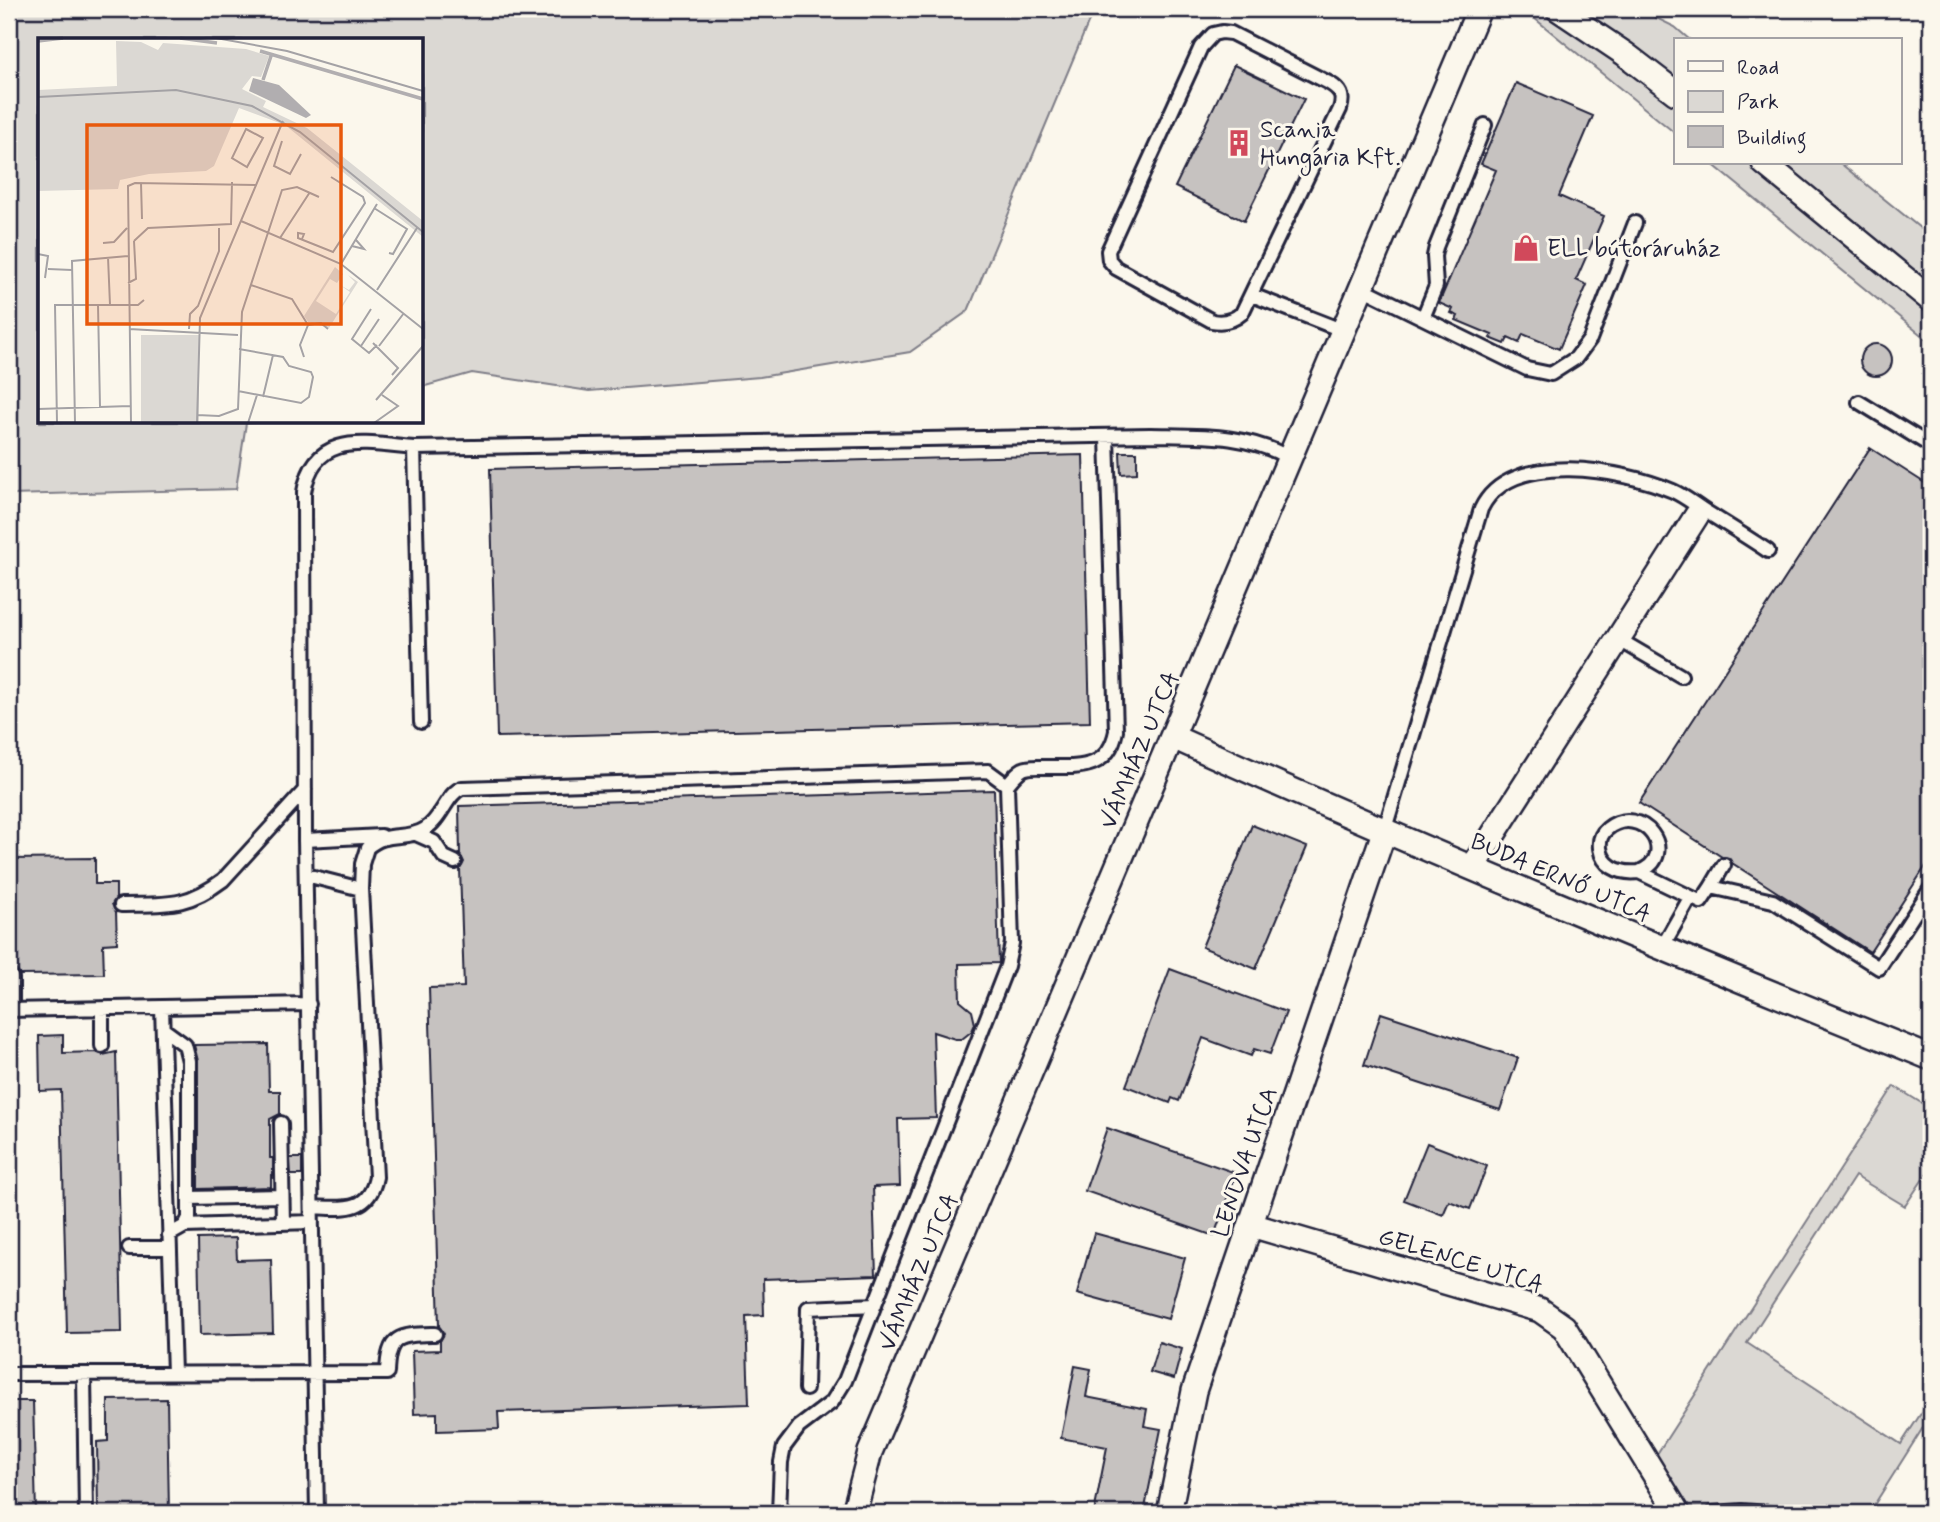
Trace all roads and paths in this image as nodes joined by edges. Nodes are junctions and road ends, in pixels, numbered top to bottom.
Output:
1 (1479, 9) edge
2 (1558, 9) edge
3 (1674, 91) edge
4 (1485, 125) dead end
5 (1765, 164) edge
6 (1635, 223) dead end
7 (1362, 288) junction
8 (1252, 295) junction
9 (1931, 300) edge
10 (1423, 318) junction
11 (1343, 331) junction
12 (1859, 402) dead end
13 (1107, 436) junction
14 (1931, 446) edge
15 (414, 447) junction
16 (1289, 458) junction
17 (1697, 515) dead end
18 (1768, 551) dead end
19 (1618, 639) junction
20 (1681, 676) dead end
21 (421, 722) dead end
22 (1173, 737) junction
23 (1007, 785) junction
24 (305, 790) junction
25 (1384, 832) junction
26 (416, 834) junction
27 (385, 836) junction
28 (305, 840) junction
29 (456, 862) dead end
30 (1724, 865) dead end
31 (1472, 868) junction
32 (1639, 872) junction
33 (306, 875) junction
34 (1710, 887) junction
35 (361, 888) junction
36 (1931, 888) edge
37 (1690, 898) junction
38 (121, 905) dead end
39 (1661, 949) junction
40 (12, 978) dead end
41 (309, 1004) junction
42 (162, 1008) junction
43 (102, 1009) junction
44 (11, 1010) edge
45 (163, 1029) junction
46 (102, 1046) dead end
47 (1931, 1058) edge
48 (281, 1123) dead end
49 (282, 1196) junction
50 (189, 1198) junction
51 (312, 1207) junction
52 (312, 1222) junction
53 (283, 1223) junction
54 (1251, 1225) junction
55 (185, 1226) junction
56 (169, 1241) junction
57 (129, 1248) dead end
58 (875, 1305) junction
59 (435, 1334) dead end
60 (314, 1372) junction
61 (174, 1373) junction
62 (9, 1374) edge
63 (84, 1374) junction
64 (806, 1389) dead end
65 (86, 1513) edge
66 (317, 1513) edge
67 (779, 1513) edge
68 (854, 1513) edge
69 (1169, 1513) edge
70 (1678, 1513) edge
71 (1713, 1513) edge
72 (1769, 1513) edge

1 - 7 street, VÁMHÁZ UTCA
2 - 3 street
4 - 10 lane
5 - 9 street
6 - 10 lane
7 - 10 lane
7 - 11 street, VÁMHÁZ UTCA
8 - 8 lane
8 - 11 lane
11 - 16 street, VÁMHÁZ UTCA
12 - 14 lane
13 - 15 lane
13 - 16 lane
13 - 23 lane
15 - 21 lane
15 - 24 lane
16 - 22 street, VÁMHÁZ UTCA
17 - 19 street
18 - 25 lane
19 - 20 lane
19 - 31 street
22 - 25 street, BUDA ERNŐ UTCA
22 - 68 street, VÁMHÁZ UTCA
23 - 26 lane
23 - 58 lane
24 - 28 lane
24 - 38 lane
25 - 31 street, BUDA ERNŐ UTCA
25 - 54 street, LENDVA UTCA
26 - 27 lane
26 - 29 lane
27 - 28 lane
27 - 35 lane
28 - 33 lane
30 - 34 lane
31 - 39 street, BUDA ERNŐ UTCA
32 - 32 lane
32 - 37 lane
33 - 35 lane
33 - 41 lane
34 - 36 lane
34 - 37 lane
35 - 51 lane
37 - 39 lane
39 - 47 street, BUDA ERNŐ UTCA
40 - 44 lane
41 - 42 lane
41 - 51 lane
42 - 43 lane
42 - 45 lane
43 - 44 lane
43 - 46 lane
45 - 50 lane
45 - 56 lane
48 - 49 lane
49 - 50 lane
49 - 53 lane
50 - 55 lane
51 - 52 lane
52 - 53 lane
52 - 60 lane
53 - 55 lane
54 - 69 street, LENDVA UTCA
54 - 70 street, GELENCE UTCA
55 - 56 lane
56 - 57 lane
56 - 61 lane
58 - 64 lane
58 - 67 lane
59 - 60 lane
60 - 61 lane
60 - 66 lane
61 - 63 lane
62 - 63 lane
63 - 65 lane
71 - 72 lane

